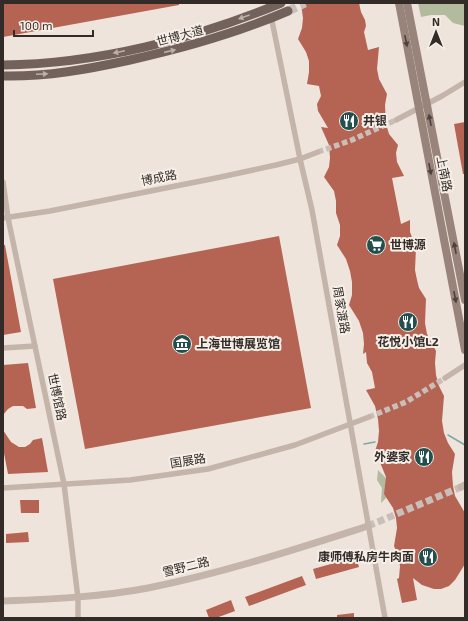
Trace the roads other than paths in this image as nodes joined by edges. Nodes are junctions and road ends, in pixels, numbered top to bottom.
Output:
1 (281, 3) tunnel mouth
2 (399, 3) edge
3 (407, 3) edge
4 (270, 8) junction
5 (288, 11) tunnel mouth
6 (272, 18) junction
7 (3, 65) edge
8 (3, 76) edge
9 (465, 82) edge
10 (427, 104) junction
11 (419, 108) junction
12 (396, 120) tunnel mouth
13 (318, 152) tunnel mouth
14 (300, 159) junction
15 (3, 182) edge
16 (5, 218) edge
17 (465, 300) edge
18 (35, 346) junction
19 (3, 348) edge
20 (465, 350) edge
21 (465, 365) edge
22 (445, 378) tunnel mouth
23 (369, 416) tunnel mouth
24 (349, 425) junction
25 (64, 484) junction
26 (3, 488) edge
27 (368, 526) junction
28 (78, 598) junction
29 (3, 602) edge
30 (78, 618) edge
31 (385, 618) edge

1 - 4 main road, 世博大道
2 -> 11 main road, 上南路
3 - 10 main road, 上南路
4 - 6 street, 周家渡路
4 -> 7 main road, 世博大道
5 - 6 main road, 世博大道
8 -> 6 main road, 世博大道
6 - 14 street, 周家渡路
9 - 10 street
10 - 11 street
17 -> 10 main road, 上南路
11 - 12 street
11 -> 20 main road, 上南路
13 - 14 street, 博成路
14 - 16 street, 博成路
14 - 24 street, 周家渡路
15 - 16 street, 世博馆路
16 - 18 street, 世博馆路
18 - 19 street
18 - 25 street, 世博馆路
21 - 22 street
23 - 24 street, 国展路
24 - 25 street, 国展路
24 - 27 street, 周家渡路
25 - 26 street, 国展路
25 - 28 street, 世博馆路
27 - 28 street, 雪野二路
27 - 31 street, 周家渡路
28 - 29 street, 雪野二路
28 - 30 street, 世博馆路

